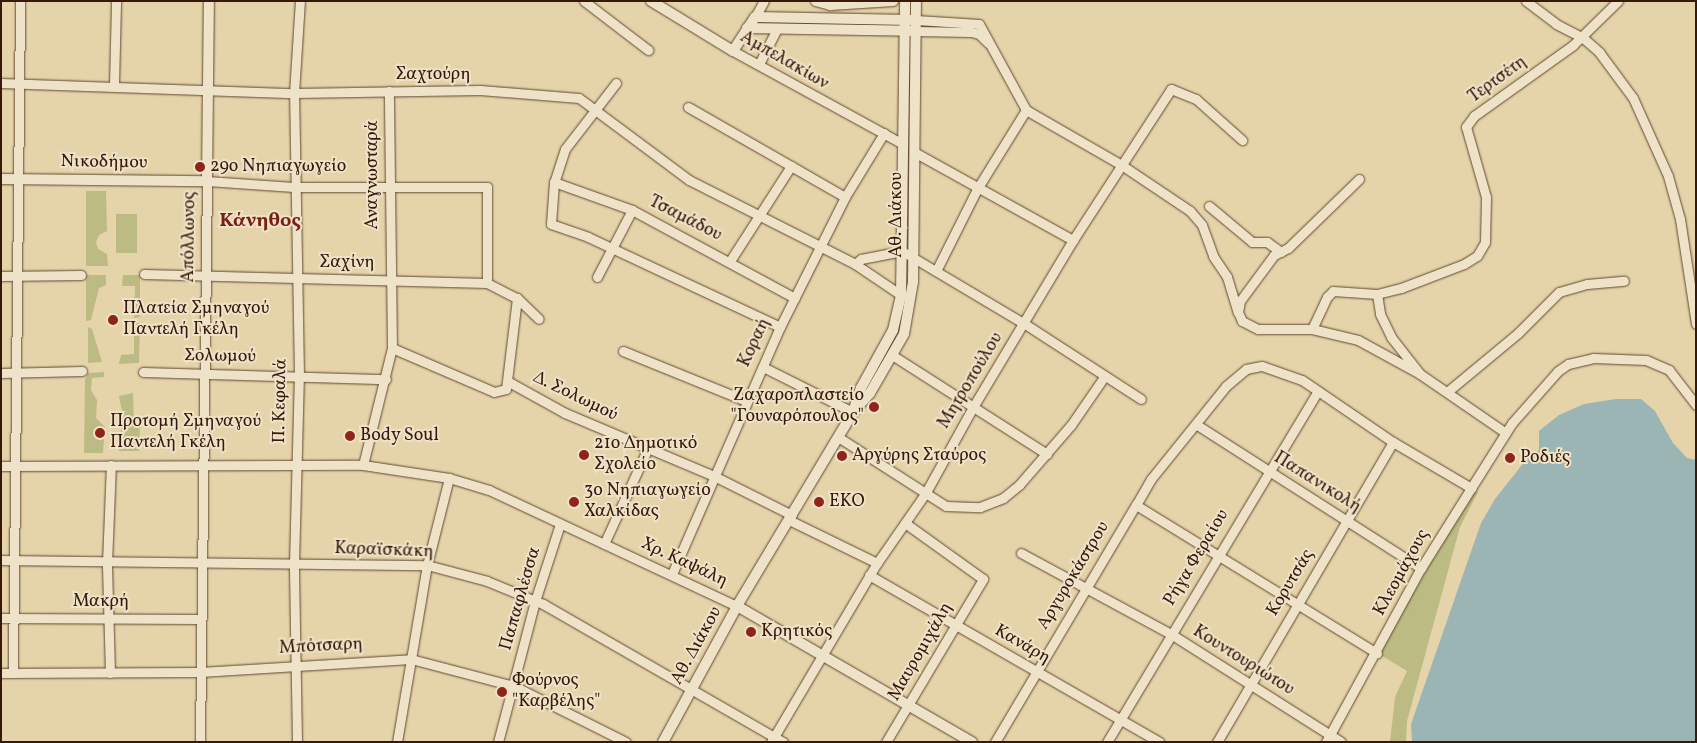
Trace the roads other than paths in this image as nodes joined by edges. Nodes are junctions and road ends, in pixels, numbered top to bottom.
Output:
1 (20, 1) edge
2 (116, 1) edge
3 (209, 1) edge
4 (300, 1) edge
5 (584, 1) edge
6 (764, 1) edge
7 (815, 1) edge
8 (893, 1) edge
9 (905, 1) edge
10 (916, 1) edge
11 (1526, 1) edge
12 (1618, 1) edge
13 (656, 3) edge
14 (754, 17) junction
15 (905, 20) junction
16 (916, 26) junction
17 (747, 28) junction
18 (777, 28) junction
19 (905, 31) junction
20 (1582, 36) junction
21 (648, 50) dead end
22 (733, 51) junction
23 (759, 64) junction
24 (19, 82) junction
25 (1, 83) edge
26 (616, 84) dead end
27 (114, 86) junction
28 (208, 89) junction
29 (389, 91) junction
30 (294, 93) junction
31 (688, 107) dead end
32 (596, 110) junction
33 (1026, 110) junction
34 (884, 133) junction
35 (1242, 140) dead end
36 (903, 144) junction
37 (914, 152) junction
38 (1120, 164) junction
39 (791, 166) junction
40 (16, 178) junction
41 (1, 179) edge
42 (1360, 179) dead end
43 (206, 181) junction
44 (554, 182) junction
45 (390, 186) junction
46 (294, 187) junction
47 (977, 189) junction
48 (845, 197) junction
49 (1209, 206) dead end
50 (632, 210) junction
51 (757, 217) junction
52 (1073, 240) junction
53 (820, 247) junction
54 (612, 248) junction
55 (902, 251) junction
56 (1281, 252) junction
57 (913, 257) junction
58 (730, 261) junction
59 (855, 264) junction
60 (936, 270) junction
61 (144, 274) dead end
62 (18, 275) junction
63 (81, 275) dead end
64 (1, 276) edge
65 (205, 276) junction
66 (597, 277) dead end
67 (297, 279) junction
68 (390, 279) junction
69 (1624, 281) dead end
70 (487, 283) junction
71 (1376, 294) junction
72 (901, 295) junction
73 (517, 298) junction
74 (795, 298) junction
75 (1238, 312) junction
76 (1695, 316) edge
77 (539, 319) dead end
78 (1025, 324) junction
79 (1696, 324) edge
80 (780, 327) junction
81 (1312, 329) junction
82 (392, 348) junction
83 (624, 351) dead end
84 (892, 354) junction
85 (763, 367) junction
86 (82, 371) dead end
87 (143, 372) dead end
88 (204, 372) junction
89 (1, 373) edge
90 (17, 373) junction
91 (1420, 374) junction
92 (299, 375) junction
93 (1104, 377) junction
94 (386, 379) junction
95 (508, 386) junction
96 (1317, 392) junction
97 (1447, 392) junction
98 (1141, 399) dead end
99 (746, 402) junction
100 (1696, 405) edge
101 (972, 407) junction
102 (853, 412) junction
103 (1197, 425) junction
104 (1506, 433) junction
105 (838, 437) junction
106 (1393, 442) junction
107 (648, 448) junction
108 (1047, 454) junction
109 (111, 465) junction
110 (363, 465) junction
111 (1, 466) edge
112 (203, 466) junction
113 (17, 467) junction
114 (296, 467) junction
115 (1268, 471) junction
116 (714, 476) junction
117 (449, 478) junction
118 (1471, 488) junction
119 (925, 494) junction
120 (1139, 507) junction
121 (790, 517) junction
122 (1348, 521) junction
123 (905, 523) junction
124 (560, 524) junction
125 (604, 544) junction
126 (1021, 553) dead end
127 (1218, 554) junction
128 (1, 560) edge
129 (12, 560) junction
130 (107, 563) junction
131 (876, 563) junction
132 (202, 564) junction
133 (294, 564) junction
134 (426, 565) junction
135 (1421, 568) junction
136 (672, 574) junction
137 (870, 575) junction
138 (1088, 588) junction
139 (535, 601) junction
140 (1297, 604) junction
141 (737, 606) junction
142 (1, 618) edge
143 (14, 618) junction
144 (108, 618) junction
145 (201, 619) junction
146 (955, 625) junction
147 (1170, 634) junction
148 (1377, 653) junction
149 (824, 656) junction
150 (411, 659) junction
151 (295, 664) junction
152 (200, 672) junction
153 (1035, 672) junction
154 (1, 673) edge
155 (110, 673) junction
156 (13, 674) junction
157 (514, 686) junction
158 (1250, 686) junction
159 (693, 687) junction
160 (909, 705) junction
161 (1120, 719) junction
162 (1327, 738) edge
163 (773, 739) edge
164 (200, 742) edge
165 (298, 742) edge
166 (397, 742) edge
167 (498, 742) edge
168 (626, 742) edge
169 (663, 742) edge
170 (783, 742) edge
171 (886, 742) edge
172 (972, 742) edge
173 (995, 742) edge
174 (1107, 742) edge
175 (1159, 742) edge
176 (1217, 742) edge
177 (1341, 742) edge

1 - 24 street
2 - 27 street
3 - 28 street, Απόλλωνος
4 - 30 street, Π. Κεφαλά
5 - 21 street
6 - 14 street
7 - 8 street
9 - 15 street, Αθ. Διάκου
10 - 16 street, Αθ. Διάκου
11 - 20 street
12 - 20 street, Τερτσέτη
13 - 22 street, Αμπελακίων
14 - 15 street
14 - 17 street
15 - 16 street
15 - 19 street, Αθ. Διάκου
16 - 19 street
16 - 33 street
16 - 37 street, Αθ. Διάκου
17 - 18 street
17 - 22 street
18 - 19 street
18 - 23 street
19 - 36 street, Αθ. Διάκου
20 - 71 street, Τερτσέτη
20 - 76 street
22 - 23 street, Αμπελακίων
23 - 34 street, Αμπελακίων
24 - 25 street, Σαχτούρη
24 - 27 street, Σαχτούρη
24 - 40 street
26 - 32 street
27 - 28 street, Σαχτούρη
28 - 30 street, Σαχτούρη
28 - 43 street, Απόλλωνος
29 - 30 street, Σαχτούρη
29 - 32 street, Σαχτούρη
29 - 45 street, Αναγνωσταρά
30 - 46 street, Π. Κεφαλά
31 - 39 street
32 - 44 street
32 - 51 street, Σαχτούρη
33 - 38 street
33 - 47 street
34 - 36 street, Αμπελακίων
34 - 48 street, Κοραή
35 - 38 street, Μητροπούλου
36 - 55 street, Αθ. Διάκου
37 - 47 street
37 - 57 street, Αθ. Διάκου
38 - 52 street, Μητροπούλου
38 - 75 street
39 - 48 street
39 - 51 street
40 - 41 street, Νικοδήμου
40 - 43 street, Νικοδήμου
40 - 62 street
42 - 56 street
43 - 46 street
43 - 65 street, Απόλλωνος
44 - 50 street, Τσαμάδου
44 - 54 street
45 - 46 street
45 - 68 street, Αναγνωσταρά
45 - 70 street
46 - 67 street, Π. Κεφαλά
47 - 52 street
47 - 60 street
48 - 53 street, Κοραή
49 - 56 street
50 - 54 street
50 - 58 street, Τσαμάδου
51 - 53 street, Σαχτούρη
51 - 58 street
52 - 78 street, Μητροπούλου
53 - 59 street, Σαχτούρη
53 - 74 street, Κοραή
54 - 66 street
54 - 80 street
55 - 57 street
55 - 59 street
55 - 72 street, Αθ. Διάκου
56 - 75 street
57 - 60 street
57 - 84 street, Αθ. Διάκου
58 - 74 street, Τσαμάδου
59 - 72 street, Σαχτούρη
60 - 78 street
61 - 65 street, Σαχίνη
62 - 63 street
62 - 64 street
62 - 90 street
65 - 67 street, Σαχίνη
65 - 88 street, Απόλλωνος
67 - 68 street, Σαχίνη
67 - 92 street, Π. Κεφαλά
68 - 70 street, Σαχίνη
68 - 82 street, Αναγνωσταρά
69 - 97 street
70 - 73 street, Σαχίνη
71 - 81 street, Τερτσέτη
71 - 91 street
72 - 102 street, Αθ. Διάκου
73 - 77 street, Σαχίνη
73 - 95 street
74 - 80 street, Κοραή
75 - 81 street
76 - 79 street
78 - 93 street
78 - 101 street, Μητροπούλου
80 - 85 street, Κοραή
81 - 91 street
82 - 94 street, Αναγνωσταρά
82 - 95 street, Δ. Σολωμού
83 - 99 street
84 - 101 street
84 - 102 street, Αθ. Διάκου
85 - 99 street, Κοραή
85 - 102 street
86 - 90 street
87 - 88 street, Σολωμού
88 - 92 street, Σολωμού
88 - 112 street, Απόλλωνος
89 - 90 street
90 - 113 street
91 - 97 street
92 - 94 street, Σολωμού
92 - 114 street, Π. Κεφαλά
93 - 98 street
93 - 108 street
94 - 110 street, Αναγνωσταρά
95 - 107 street, Δ. Σολωμού
96 - 103 street, Αργυροκάστρου
96 - 106 street, Αργυροκάστρου
96 - 115 street, Ρήγα Φεραίου
97 - 104 street
99 - 116 street, Κοραή
100 - 104 street, Κλεομάχους
101 - 108 street
101 - 119 street, Μητροπούλου
102 - 105 street, Αθ. Διάκου
103 - 115 street, Παπανικολή
103 - 120 street, Αργυροκάστρου
104 - 118 street, Κλεομάχους
105 - 119 street
105 - 121 street, Αθ. Διάκου
106 - 118 street, Αργυροκάστρου
106 - 122 street, Κορυτσάς
107 - 116 street, Δ. Σολωμού
107 - 125 street
108 - 119 street
109 - 112 street, Χρ. Καψάλη
109 - 113 street, Χρ. Καψάλη
109 - 130 street
110 - 114 street, Χρ. Καψάλη
110 - 117 street, Χρ. Καψάλη
111 - 113 street, Χρ. Καψάλη
112 - 114 street, Χρ. Καψάλη
112 - 132 street, Απόλλωνος
113 - 129 street
114 - 133 street, Π. Κεφαλά
115 - 122 street, Παπανικολή
115 - 127 street, Ρήγα Φεραίου
116 - 121 street, Δ. Σολωμού
116 - 136 street, Κοραή
117 - 124 street, Χρ. Καψάλη
117 - 134 street
118 - 135 street, Κλεομάχους
119 - 123 street, Μητροπούλου
120 - 127 street
120 - 138 street, Αργυροκάστρου
121 - 131 street
121 - 141 street, Αθ. Διάκου
122 - 135 street, Παπανικολή
122 - 140 street, Κορυτσάς
123 - 131 street, Μητροπούλου
123 - 146 street, Μαυρομιχάλη
124 - 125 street, Χρ. Καψάλη
124 - 139 street, Παπαφλέσσα
125 - 136 street, Χρ. Καψάλη
126 - 138 street, Κουντουριώτου
127 - 140 street
127 - 147 street, Ρήγα Φεραίου
128 - 129 street, Καραϊσκάκη
129 - 130 street, Καραϊσκάκη
129 - 143 street
130 - 132 street, Καραϊσκάκη
130 - 144 street
131 - 137 street, Μητροπούλου
132 - 133 street, Καραϊσκάκη
132 - 145 street, Απόλλωνος
133 - 134 street, Καραϊσκάκη
133 - 151 street, Π. Κεφαλά
134 - 139 street, Καραϊσκάκη
134 - 150 street
135 - 148 street, Κλεομάχους
136 - 141 street, Χρ. Καψάλη
137 - 146 street, Κανάρη
137 - 149 street, Μητροπούλου
138 - 147 street, Κουντουριώτου
138 - 153 street, Αργυροκάστρου
139 - 157 street, Παπαφλέσσα
139 - 159 street, Καραϊσκάκη
140 - 148 street
140 - 158 street, Κορυτσάς
141 - 149 street, Χρ. Καψάλη
141 - 159 street, Αθ. Διάκου
142 - 143 street, Μακρή
143 - 144 street, Μακρή
143 - 156 street
144 - 145 street, Μακρή
144 - 155 street
145 - 152 street, Απόλλωνος
146 - 153 street, Κανάρη
146 - 160 street, Μαυρομιχάλη
147 - 158 street, Κουντουριώτου
147 - 161 street, Ρήγα Φεραίου
148 - 162 street, Κλεομάχους
149 - 160 street, Χρ. Καψάλη
149 - 163 street, Μητροπούλου
150 - 151 street, Μπότσαρη
150 - 157 street, Μπότσαρη
150 - 166 street
151 - 152 street, Μπότσαρη
151 - 165 street, Π. Κεφαλά
152 - 155 street, Μπότσαρη
152 - 164 street
153 - 161 street, Κανάρη
153 - 173 street, Αργυροκάστρου
154 - 156 street, Μπότσαρη
155 - 156 street, Μπότσαρη
157 - 167 street, Παπαφλέσσα
157 - 168 street, Μπότσαρη
158 - 162 street, Κουντουριώτου
158 - 176 street, Κορυτσάς
159 - 163 street, Καραϊσκάκη
159 - 169 street, Αθ. Διάκου
160 - 171 street, Μαυρομιχάλη
160 - 172 street, Χρ. Καψάλη
161 - 174 street, Ρήγα Φεραίου
161 - 175 street, Κανάρη
162 - 177 street, Κουντουριώτου
163 - 170 street, Καραϊσκάκη

